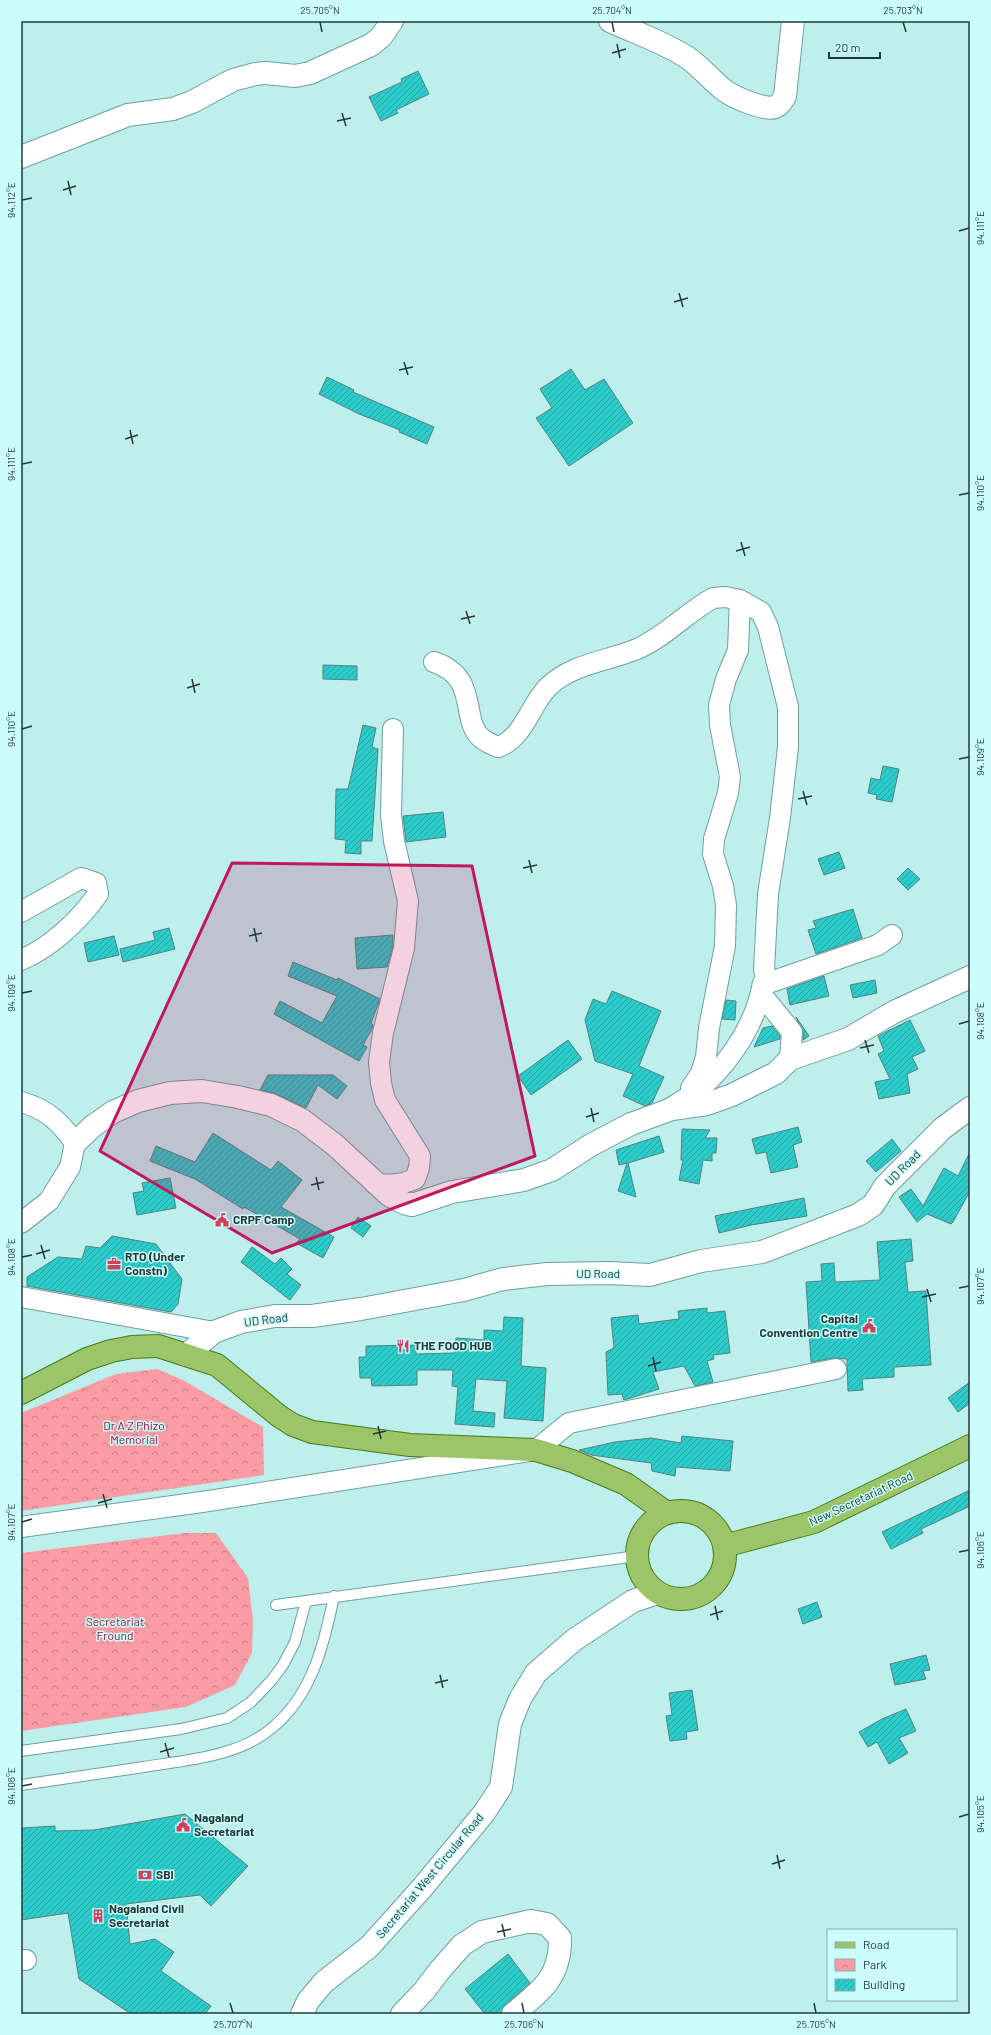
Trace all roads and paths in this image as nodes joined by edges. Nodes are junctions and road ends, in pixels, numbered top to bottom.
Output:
1 (392, 21) edge
2 (610, 21) edge
3 (793, 21) edge
4 (21, 157) edge
5 (740, 600) junction
6 (434, 662) dead end
7 (393, 729) dead end
8 (21, 912) edge
9 (892, 935) dead end
10 (21, 960) edge
11 (970, 977) edge
12 (765, 989) junction
13 (790, 1059) junction
14 (685, 1098) junction
15 (21, 1102) edge
16 (970, 1108) edge
17 (666, 1111) junction
18 (75, 1143) junction
19 (375, 1184) junction
20 (21, 1223) edge
21 (21, 1297) edge
22 (214, 1332) junction
23 (186, 1355) junction
24 (836, 1369) dead end
25 (21, 1393) edge
26 (970, 1446) edge
27 (536, 1450) junction
28 (667, 1513) junction
29 (21, 1527) edge
30 (724, 1546) junction
31 (637, 1556) junction
32 (657, 1593) junction
33 (334, 1596) junction
34 (306, 1601) junction
35 (276, 1605) dead end
36 (21, 1752) edge
37 (21, 1785) edge
38 (302, 2014) edge
39 (402, 2014) edge
40 (513, 2014) edge

1 - 4 main road
2 - 3 main road
5 - 6 street
5 - 12 street
5 - 14 street
7 - 19 street
8 - 10 street
9 - 12 street
11 - 13 main road
12 - 13 street
12 - 14 street
13 - 17 main road
14 - 17 street
15 - 18 street
16 - 22 main road, UD Road
17 - 19 main road
18 - 19 main road
18 - 20 street
21 - 22 street
22 - 23 main road, UD Road
23 - 25 main road
23 - 27 main road
24 - 27 street
26 - 30 main road, New Secretariat Road
27 - 28 main road
27 - 29 street
28 - 30 main road
28 - 31 main road
30 - 32 main road
31 - 32 main road
31 - 33 lane
32 - 38 main road, Secretariat West Circular Road
33 - 34 lane
33 - 37 lane
34 - 35 lane
34 - 36 lane
39 - 40 main road

